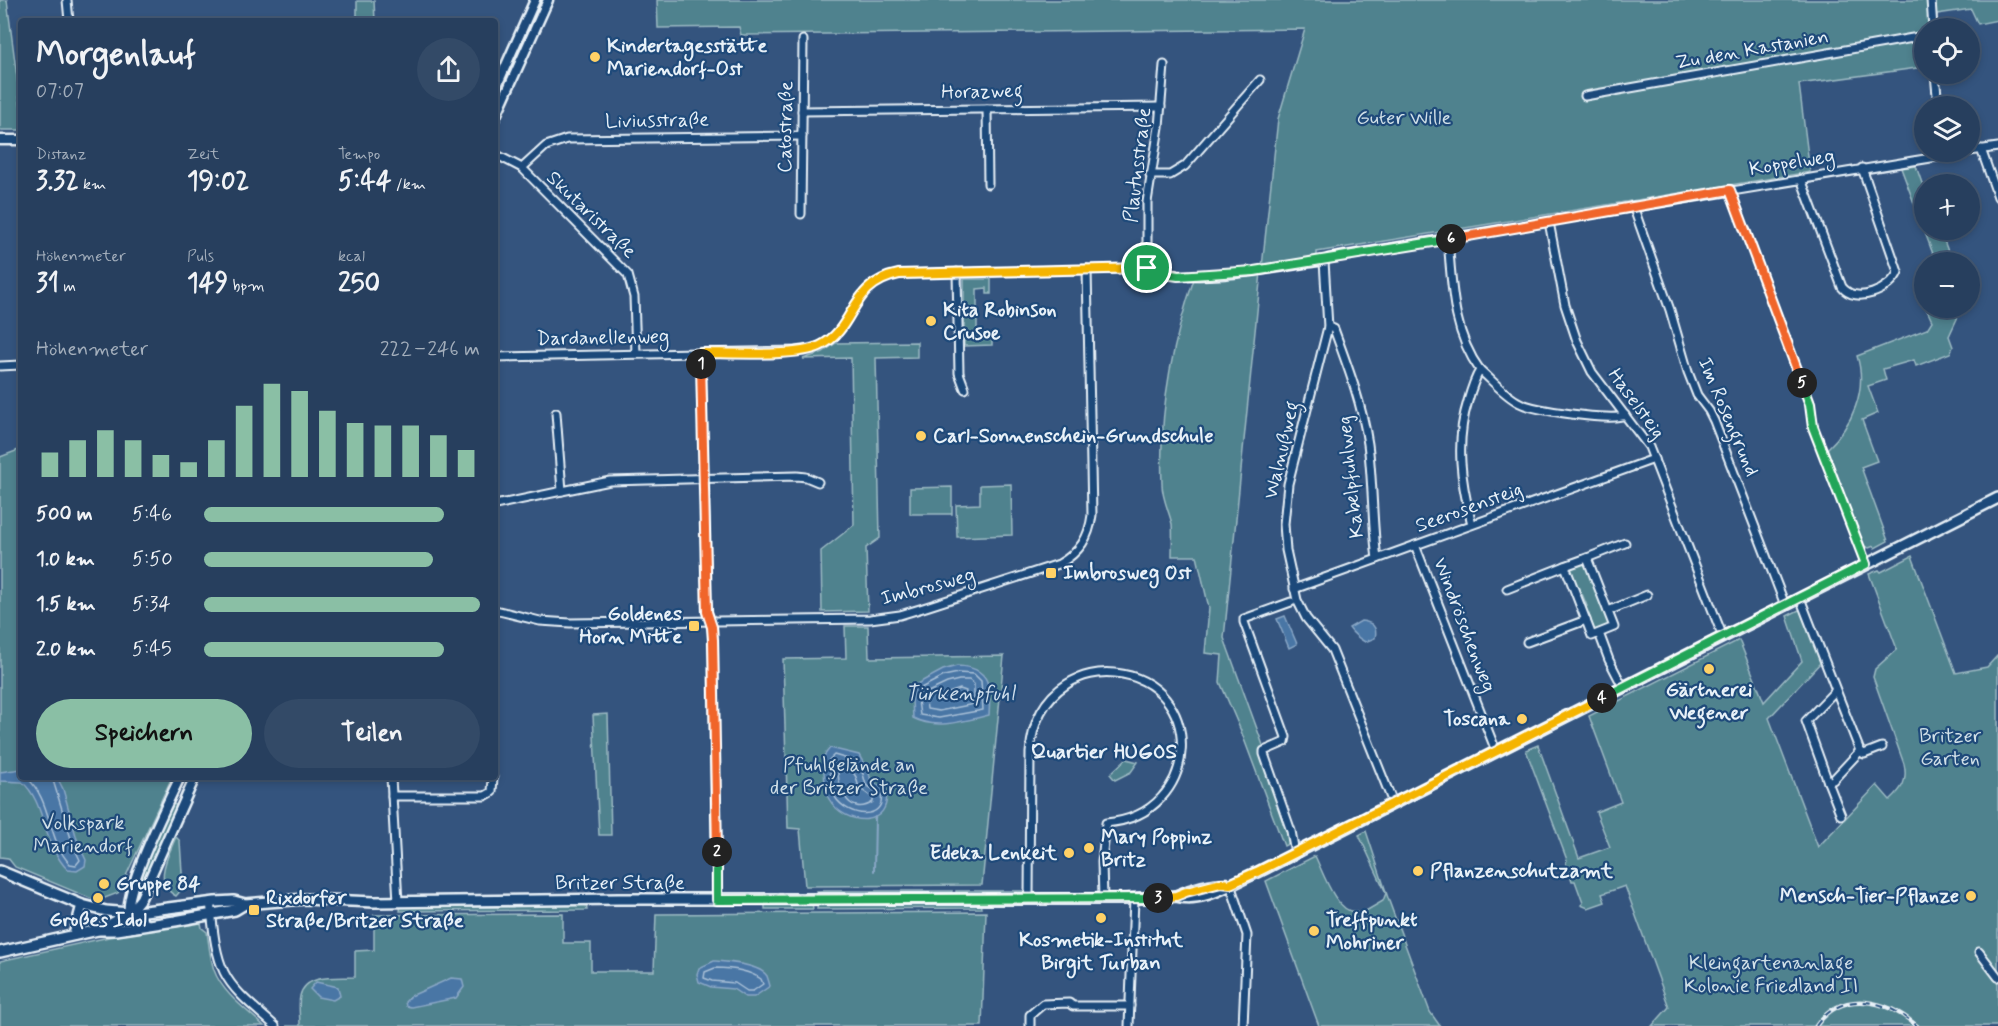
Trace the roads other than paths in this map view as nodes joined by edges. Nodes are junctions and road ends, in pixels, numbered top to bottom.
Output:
1 (67, 0) edge
2 (535, 0) edge
3 (548, 0) edge
4 (1931, 0) edge
5 (69, 18) edge
6 (1932, 18) edge
7 (1914, 38) edge
8 (803, 40) dead end
9 (1164, 65) dead end
10 (1260, 80) dead end
11 (498, 83) edge
12 (1585, 96) dead end
13 (1161, 107) junction
14 (987, 109) junction
15 (498, 111) edge
16 (802, 111) junction
17 (802, 136) junction
18 (0, 140) edge
19 (18, 140) edge
20 (1998, 147) edge
21 (1981, 149) joint
22 (498, 156) edge
23 (1914, 159) edge
24 (522, 168) junction
25 (1862, 168) junction
26 (1150, 175) junction
27 (1801, 178) junction
28 (988, 184) dead end
29 (1730, 190) junction
30 (1998, 197) edge
31 (1633, 207) junction
32 (801, 214) dead end
33 (1549, 222) junction
34 (1448, 239) junction
35 (1324, 261) junction
36 (1147, 268) junction
37 (1087, 269) junction
38 (957, 272) junction
39 (1328, 327) junction
40 (701, 353) junction
41 (636, 354) junction
42 (498, 357) edge
43 (18, 365) edge
44 (0, 366) edge
45 (1480, 370) junction
46 (965, 389) dead end
47 (556, 413) dead end
48 (1625, 415) junction
49 (1654, 459) junction
50 (1623, 474) dead end
51 (704, 479) junction
52 (818, 482) dead end
53 (562, 491) junction
54 (1564, 496) dead end
55 (1998, 498) edge
56 (498, 504) edge
57 (1472, 524) junction
58 (1625, 543) dead end
59 (1415, 545) junction
60 (1587, 558) junction
61 (1377, 559) junction
62 (1866, 564) junction
63 (1565, 566) junction
64 (1294, 589) junction
65 (1507, 589) dead end
66 (1647, 595) dead end
67 (1800, 598) junction
68 (1291, 602) dead end
69 (1785, 605) junction
70 (498, 611) edge
71 (1608, 611) junction
72 (1586, 620) junction
73 (709, 621) junction
74 (1599, 633) junction
75 (1723, 636) junction
76 (1527, 642) dead end
77 (1623, 687) junction
78 (1836, 690) junction
79 (1882, 747) dead end
80 (1496, 751) junction
81 (1860, 751) junction
82 (179, 780) edge
83 (194, 780) edge
84 (391, 780) edge
85 (493, 780) edge
86 (1828, 782) junction
87 (173, 793) junction
88 (392, 796) junction
89 (184, 799) junction
90 (1392, 803) junction
91 (1841, 815) dead end
92 (1295, 853) junction
93 (0, 871) edge
94 (1230, 884) junction
95 (1029, 899) junction
96 (1103, 899) junction
97 (1134, 899) junction
98 (717, 900) junction
99 (210, 902) junction
100 (398, 902) junction
101 (244, 904) junction
102 (82, 905) junction
103 (129, 913) junction
104 (212, 914) junction
105 (148, 925) junction
106 (98, 930) junction
107 (74, 935) junction
108 (0, 952) edge
109 (1979, 952) dead end
110 (1998, 976) edge
111 (1130, 1006) junction
112 (275, 1026) edge
113 (1030, 1026) edge
114 (1129, 1026) edge
115 (1243, 1026) edge

1 - 5 street
2 - 11 street
3 - 15 street
4 - 6 street
7 - 12 street, Zu den Kastanien
8 - 16 street, Catostraße
9 - 13 street, Plautusstraße
10 - 26 street
13 - 14 street, Horazweg
13 - 26 street, Plautusstraße
14 - 16 street, Horazweg
14 - 28 street
16 - 17 street, Catostraße
17 - 24 street, Liviusstraße
17 - 32 street, Catostraße
18 - 19 street
20 - 21 street, Koppelweg
21 - 30 street
22 - 24 street, Skutaristraße
23 - 25 street, Koppelweg
24 - 41 street, Skutaristraße
25 - 27 street, Koppelweg
25 - 27 street
26 - 36 street, Plautusstraße
27 - 29 street, Koppelweg
29 - 31 street, Koppelweg
29 - 62 street
31 - 33 street, Koppelweg
31 - 69 street, Im Rosengrund
33 - 34 street, Koppelweg
33 - 48 street, Haselsteig
34 - 35 street, Koppelweg
34 - 45 street
35 - 36 street, Koppelweg
35 - 39 street, Walnußweg
36 - 37 street, Dardanellenweg
37 - 38 street, Dardanellenweg
37 - 73 street, Imbrosweg
38 - 40 street, Dardanellenweg
38 - 46 street
39 - 61 street, Kabelpfuhlweg
39 - 64 street, Walnußweg
40 - 41 street, Dardanellenweg
40 - 51 street
41 - 42 street, Dardanellenweg
43 - 44 street
45 - 48 street
45 - 57 street
47 - 53 street
48 - 49 street, Haselsteig
49 - 57 street, Seerosensteig
49 - 75 street, Haselsteig
50 - 54 street
51 - 52 street
51 - 53 street
51 - 73 street
53 - 56 street
55 - 62 main road, Britzer Straße
57 - 59 street, Seerosensteig
58 - 60 street
59 - 61 street, Seerosensteig
59 - 80 street, Windröschenweg
60 - 63 street
60 - 71 street
61 - 64 street, Seerosensteig
62 - 67 main road, Britzer Straße
63 - 65 street
63 - 72 street
64 - 90 street, Walnußweg
66 - 71 street
67 - 69 main road, Britzer Straße
67 - 78 street
68 - 92 street
69 - 75 main road, Britzer Straße
70 - 73 street, Imbrosweg
71 - 74 street
72 - 74 street
72 - 76 street
73 - 98 street
74 - 77 street
75 - 77 main road, Britzer Straße
77 - 80 main road, Britzer Straße
78 - 81 street
78 - 86 street
79 - 81 street
80 - 90 main road, Britzer Straße
81 - 86 street
82 - 87 street
83 - 89 street
84 - 88 street
85 - 88 street
86 - 91 street
87 - 89 street
87 - 103 street
88 - 100 street
89 - 103 street
90 - 92 main road, Britzer Straße
92 - 94 main road, Britzer Straße
93 - 102 main road, Britzer Straße
94 - 97 main road, Britzer Straße
94 - 115 street
95 - 96 main road, Britzer Straße
95 - 96 street
95 - 98 main road, Britzer Straße
96 - 97 main road, Britzer Straße
97 - 111 street
98 - 100 main road, Britzer Straße
99 - 101 main road, Britzer Straße
99 - 103 main road, Britzer Straße
99 - 104 street
100 - 101 main road, Britzer Straße
101 - 104 main road, Britzer Straße
102 - 103 main road, Britzer Straße
102 - 107 main road
103 - 105 street, Britzer Straße
103 - 106 street
104 - 105 main road, Britzer Straße
104 - 112 street
105 - 106 main road, Britzer Straße
106 - 107 main road, Britzer Straße
107 - 108 main road, Britzer Straße
109 - 110 street
111 - 113 street
111 - 114 street

